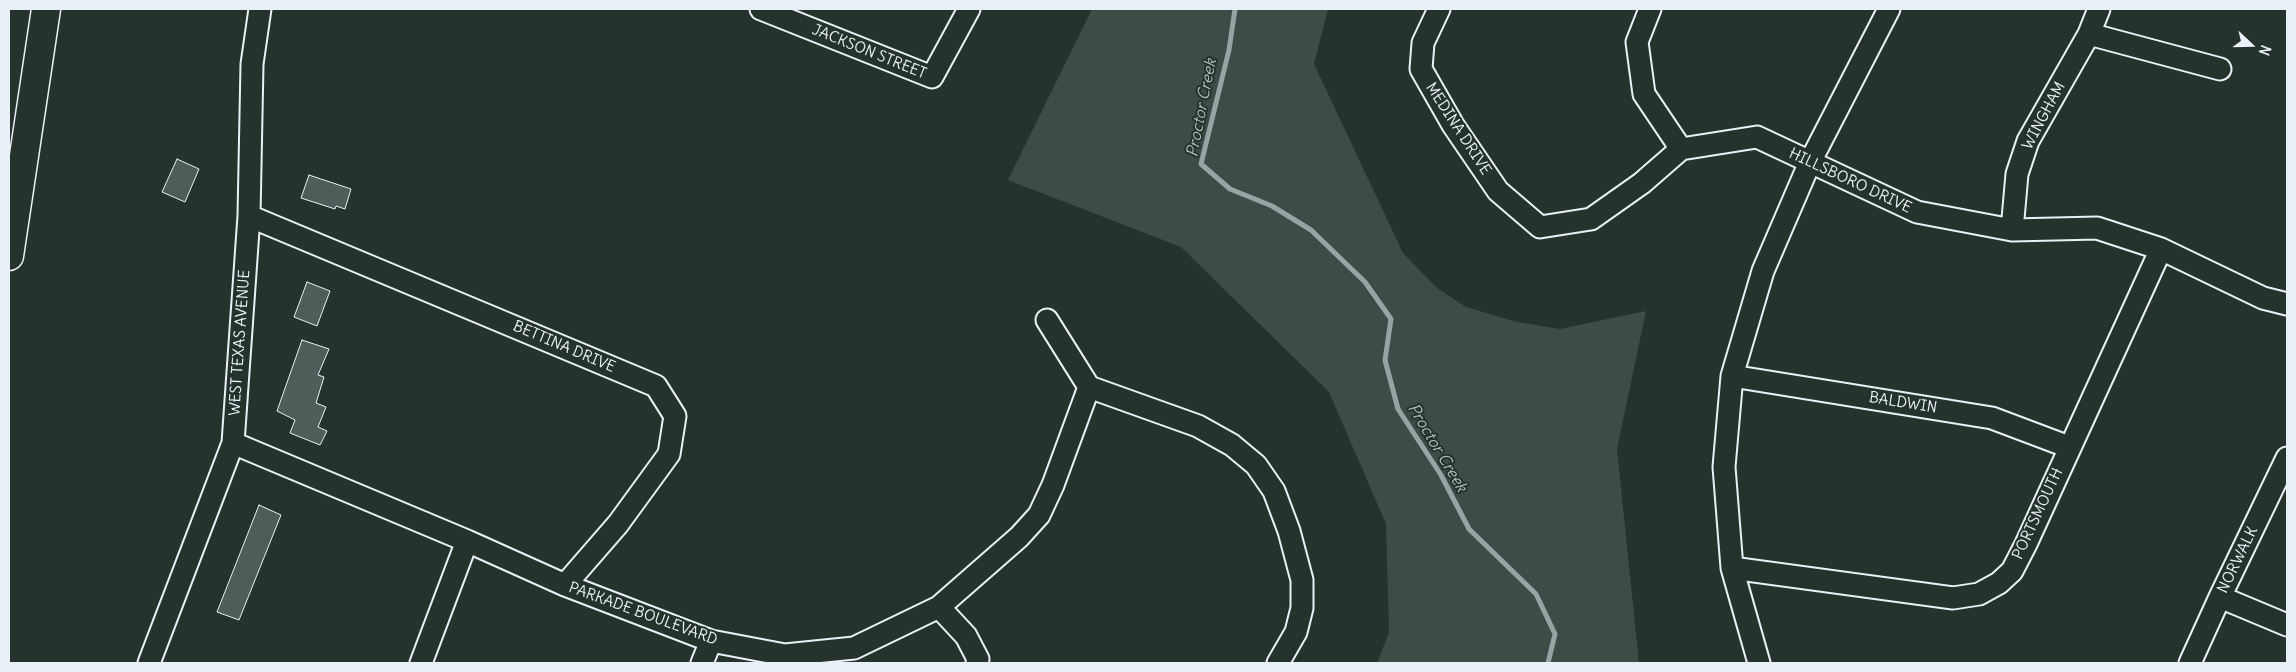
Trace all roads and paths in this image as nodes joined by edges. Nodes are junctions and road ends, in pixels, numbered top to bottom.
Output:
1 (46, 9) edge
2 (260, 9) edge
3 (761, 9) edge
4 (969, 9) edge
5 (1439, 9) edge
6 (1650, 9) edge
7 (1889, 9) edge
8 (2099, 9) edge
9 (2089, 34) junction
10 (2220, 69) dead end
11 (1681, 149) junction
12 (1810, 162) junction
13 (249, 216) junction
14 (2012, 230) junction
15 (2161, 249) junction
16 (9, 256) edge
17 (2287, 304) edge
18 (1047, 320) dead end
19 (1732, 376) junction
20 (1089, 387) junction
21 (233, 443) junction
22 (2069, 447) junction
23 (2287, 458) edge
24 (467, 541) junction
25 (1732, 568) junction
26 (565, 585) junction
27 (2220, 597) junction
28 (939, 607) junction
29 (2287, 625) edge
30 (711, 641) junction
31 (149, 663) edge
32 (421, 663) edge
33 (702, 663) edge
34 (977, 663) edge
35 (1278, 663) edge
36 (1760, 663) edge
37 (2190, 663) edge

1 - 16 highway
2 - 13 street, WEST TEXAS AVENUE
3 - 4 street, JACKSON STREET
5 - 11 street, MEDINA DRIVE
6 - 11 street
7 - 12 street
8 - 9 street, WINGHAM
9 - 10 street
9 - 14 street, WINGHAM
11 - 12 street, HILLSBORO DRIVE
12 - 14 street, HILLSBORO DRIVE
12 - 19 street
13 - 21 street, WEST TEXAS AVENUE
13 - 26 street, BETTINA DRIVE
14 - 15 street, HILLSBORO DRIVE
15 - 17 street, HILLSBORO DRIVE
15 - 22 street, PORTSMOUTH
18 - 20 street
19 - 22 street, BALDWIN
19 - 25 street
20 - 28 street, PARKADE BOULEVARD
20 - 35 street
21 - 24 street, PARKADE BOULEVARD
21 - 31 street, WEST TEXAS AVENUE
22 - 25 street, PORTSMOUTH
23 - 27 street, NORWALK
24 - 26 street, PARKADE BOULEVARD
24 - 32 street
25 - 36 street
26 - 30 street, PARKADE BOULEVARD
27 - 29 street
27 - 37 street, NORWALK
28 - 30 street, PARKADE BOULEVARD
28 - 34 street
30 - 33 street

